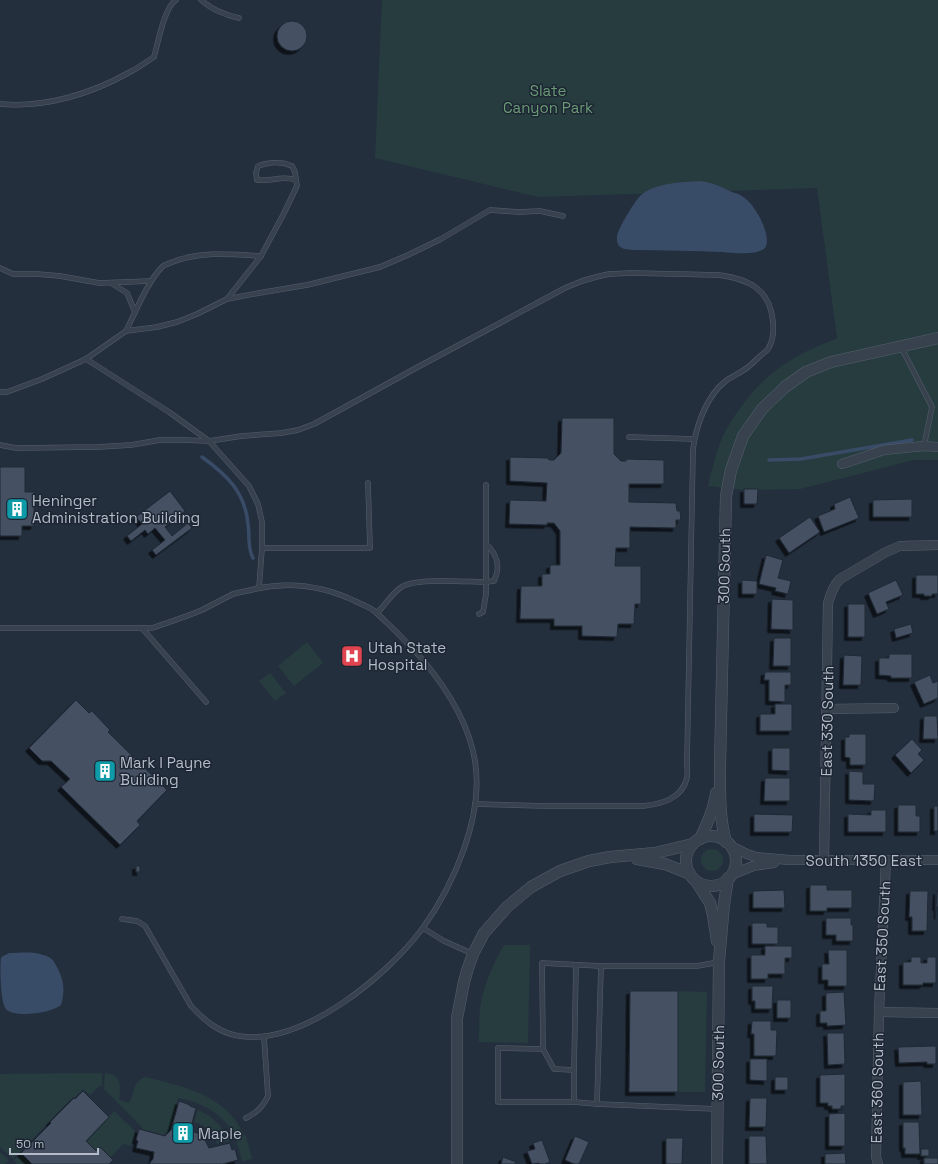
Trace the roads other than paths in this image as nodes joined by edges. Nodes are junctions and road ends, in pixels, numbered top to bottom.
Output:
1 (176, 0) edge
2 (201, 0) edge
3 (240, 18) dead end
4 (0, 104) edge
5 (296, 180) junction
6 (563, 216) dead end
7 (261, 256) junction
8 (0, 268) edge
9 (151, 281) junction
10 (111, 283) junction
11 (227, 299) junction
12 (135, 312) junction
13 (126, 331) junction
14 (938, 338) edge
15 (901, 347) junction
16 (86, 359) junction
17 (0, 392) edge
18 (629, 438) dead end
19 (694, 438) junction
20 (209, 441) junction
21 (0, 445) edge
22 (924, 446) junction
23 (938, 447) edge
24 (842, 464) dead end
25 (368, 483) dead end
26 (486, 485) dead end
27 (486, 544) junction
28 (938, 545) edge
29 (262, 548) junction
30 (486, 582) junction
31 (259, 588) junction
32 (377, 614) junction
33 (479, 614) dead end
34 (0, 628) edge
35 (142, 628) junction
36 (206, 702) dead end
37 (894, 708) dead end
38 (828, 709) junction
39 (720, 765) junction
40 (475, 804) junction
41 (696, 841) junction
42 (729, 844) junction
43 (618, 856) junction
44 (789, 860) junction
45 (824, 860) junction
46 (886, 860) junction
47 (938, 860) edge
48 (693, 877) junction
49 (730, 877) junction
50 (122, 919) dead end
51 (423, 928) junction
52 (473, 954) junction
53 (719, 961) junction
54 (576, 965) junction
55 (601, 966) junction
56 (879, 1012) junction
57 (938, 1013) edge
58 (264, 1037) junction
59 (543, 1049) junction
60 (574, 1070) junction
61 (574, 1102) junction
62 (598, 1104) junction
63 (717, 1109) junction
64 (246, 1118) dead end
65 (456, 1164) edge
66 (717, 1164) edge
67 (878, 1164) edge

1 - 4 lane
2 - 3 lane
5 - 5 lane
5 - 7 lane
6 - 11 lane
7 - 9 lane
7 - 11 lane
8 - 10 lane
9 - 10 lane
9 - 12 lane
10 - 12 lane
11 - 13 lane
12 - 13 lane
13 - 16 lane
14 - 15 street, 300 South
15 - 22 lane
15 - 39 street, 300 South
16 - 17 lane
16 - 20 lane
18 - 19 lane
19 - 20 lane
19 - 40 lane
20 - 21 lane
20 - 29 lane
22 - 23 street
22 - 24 street
25 - 29 lane
26 - 27 lane
27 - 30 lane
27 - 30 lane
28 - 38 street, East 330 South
29 - 31 lane
30 - 32 lane
30 - 33 lane
31 - 32 lane
31 - 35 lane
32 - 40 lane
34 - 35 lane
35 - 36 lane
37 - 38 street
38 - 45 street, East 330 South
39 - 41 street, 300 South
39 - 42 street, 300 South
40 - 51 lane
41 - 42 street
41 - 43 street
41 - 48 street
42 - 44 street, South 1350 East
42 - 49 street
43 - 48 street
43 - 52 street
44 - 45 street, South 1350 East
44 - 49 street, South 1350 East
45 - 46 street, South 1350 East
46 - 47 street, South 1350 East
46 - 56 street, East 350 South
48 - 49 street
48 - 53 street, 300 South
49 - 53 street, 300 South
50 - 58 lane
51 - 52 lane
51 - 58 lane
52 - 65 street
53 - 55 lane
53 - 63 street, 300 South
54 - 55 lane
54 - 59 lane
54 - 60 lane
55 - 62 lane
56 - 57 street
56 - 67 street, East 360 South
58 - 64 lane
59 - 60 lane
59 - 61 lane
60 - 61 lane
61 - 62 lane
62 - 63 lane
63 - 66 street, 300 South

